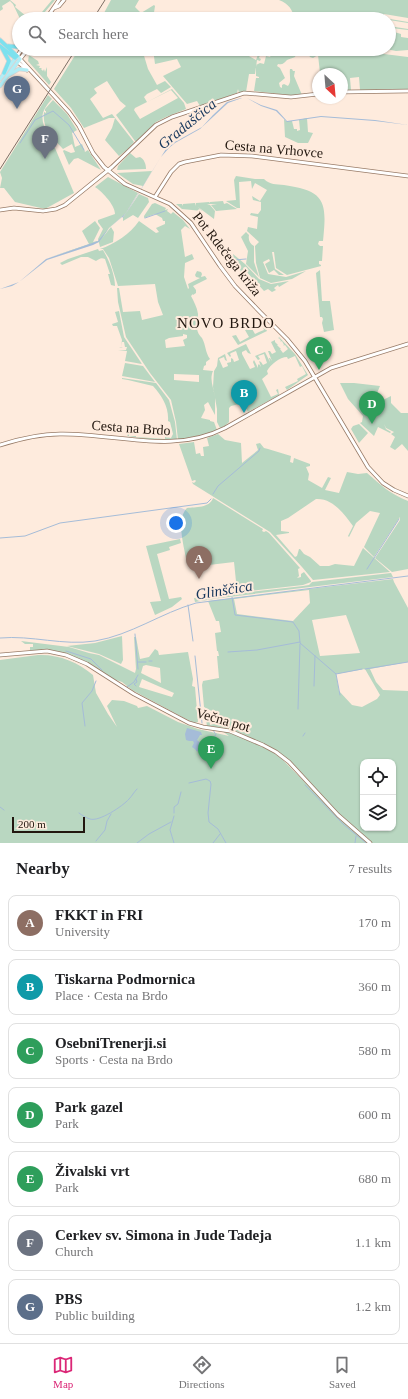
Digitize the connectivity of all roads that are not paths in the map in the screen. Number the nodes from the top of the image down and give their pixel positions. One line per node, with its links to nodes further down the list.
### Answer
1 (59, 0): 3 (street)
2 (64, 0): 3 (street)
3 (54, 8): 4 (street)
4 (51, 12)
5 (0, 40): 6 (highway)
6 (6, 46): 8 (highway); 9 (highway)
7 (1, 47): 10 (highway); 18 (highway)
8 (12, 47)
9 (12, 52)
10 (12, 55)
11 (14, 56): 15 (highway)
12 (15, 56): 15 (highway)
13 (19, 56): 15 (street)
14 (21, 56): 15 (street)
15 (18, 59): 16 (street, Pot Rdečega križa); 17 (street, Pot Rdečega križa); 18 (main road); 19 (main road)
16 (27, 70): 17 (street, Pot Rdečega križa); 19 (main road)
17 (31, 72): 25 (street, Pot Rdečega križa)
18 (4, 73): 20 (main road)
19 (6, 77): 21 (main road)
20 (0, 79)
21 (0, 86)
22 (408, 91): 23 (street)
23 (348, 92)
24 (312, 95): 25 (street)
25 (108, 171): 27 (street, Pot Rdečega križa); 28 (street)
26 (408, 176): 27 (street, Cesta na Vrhovce)
27 (155, 197): 30 (street, Pot Rdečega križa)
28 (0, 210)
29 (408, 344): 30 (street, Cesta na Brdo)
30 (315, 377): 31 (street, Cesta na Brdo); 32 (street, Pot Rdečega križa)
31 (0, 445)
32 (408, 496)
33 (0, 656): 34 (street, Večna pot)
34 (370, 843)

